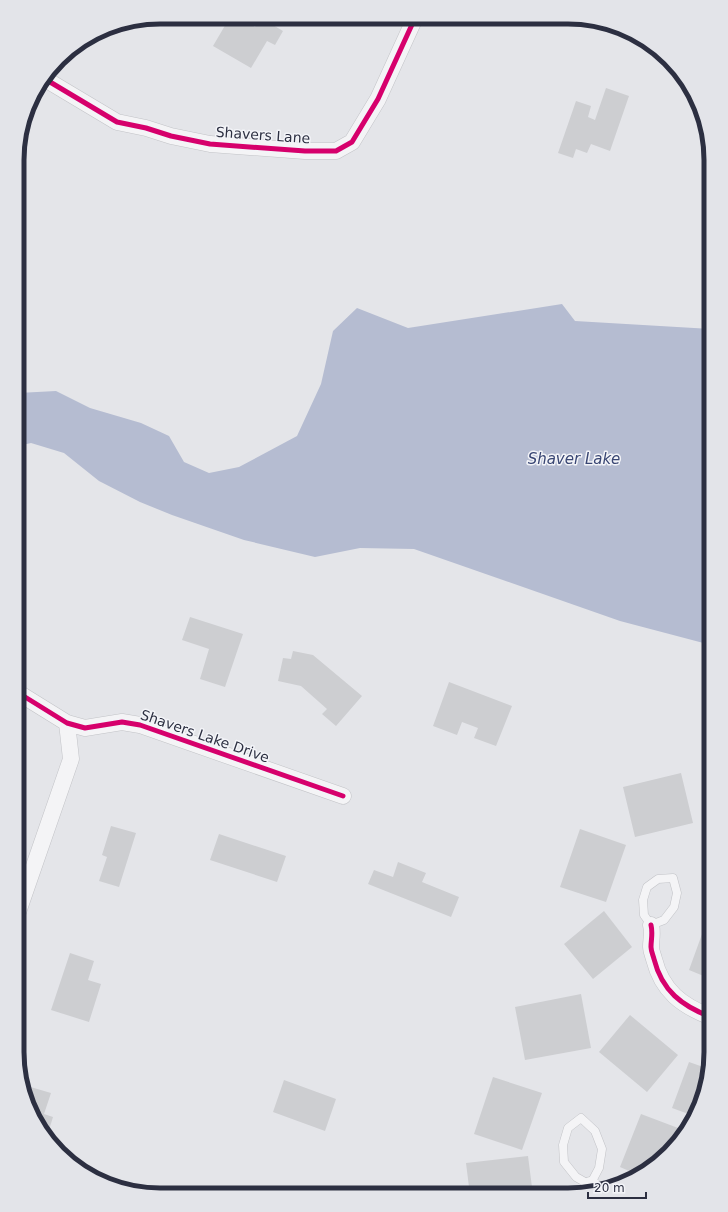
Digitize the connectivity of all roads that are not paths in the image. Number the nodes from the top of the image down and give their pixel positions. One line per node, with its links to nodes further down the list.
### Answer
1 (413, 24): 2 (street, Shavers Lane)
2 (49, 81)
3 (24, 696): 4 (street, Shavers Lake Drive)
4 (67, 723): 5 (street, Shavers Lake Drive); 6 (street)
5 (343, 796)
6 (24, 894)
7 (651, 925): 7 (lane); 8 (street)
8 (704, 1014)
9 (595, 1185): 10 (lane)
10 (591, 1186)

